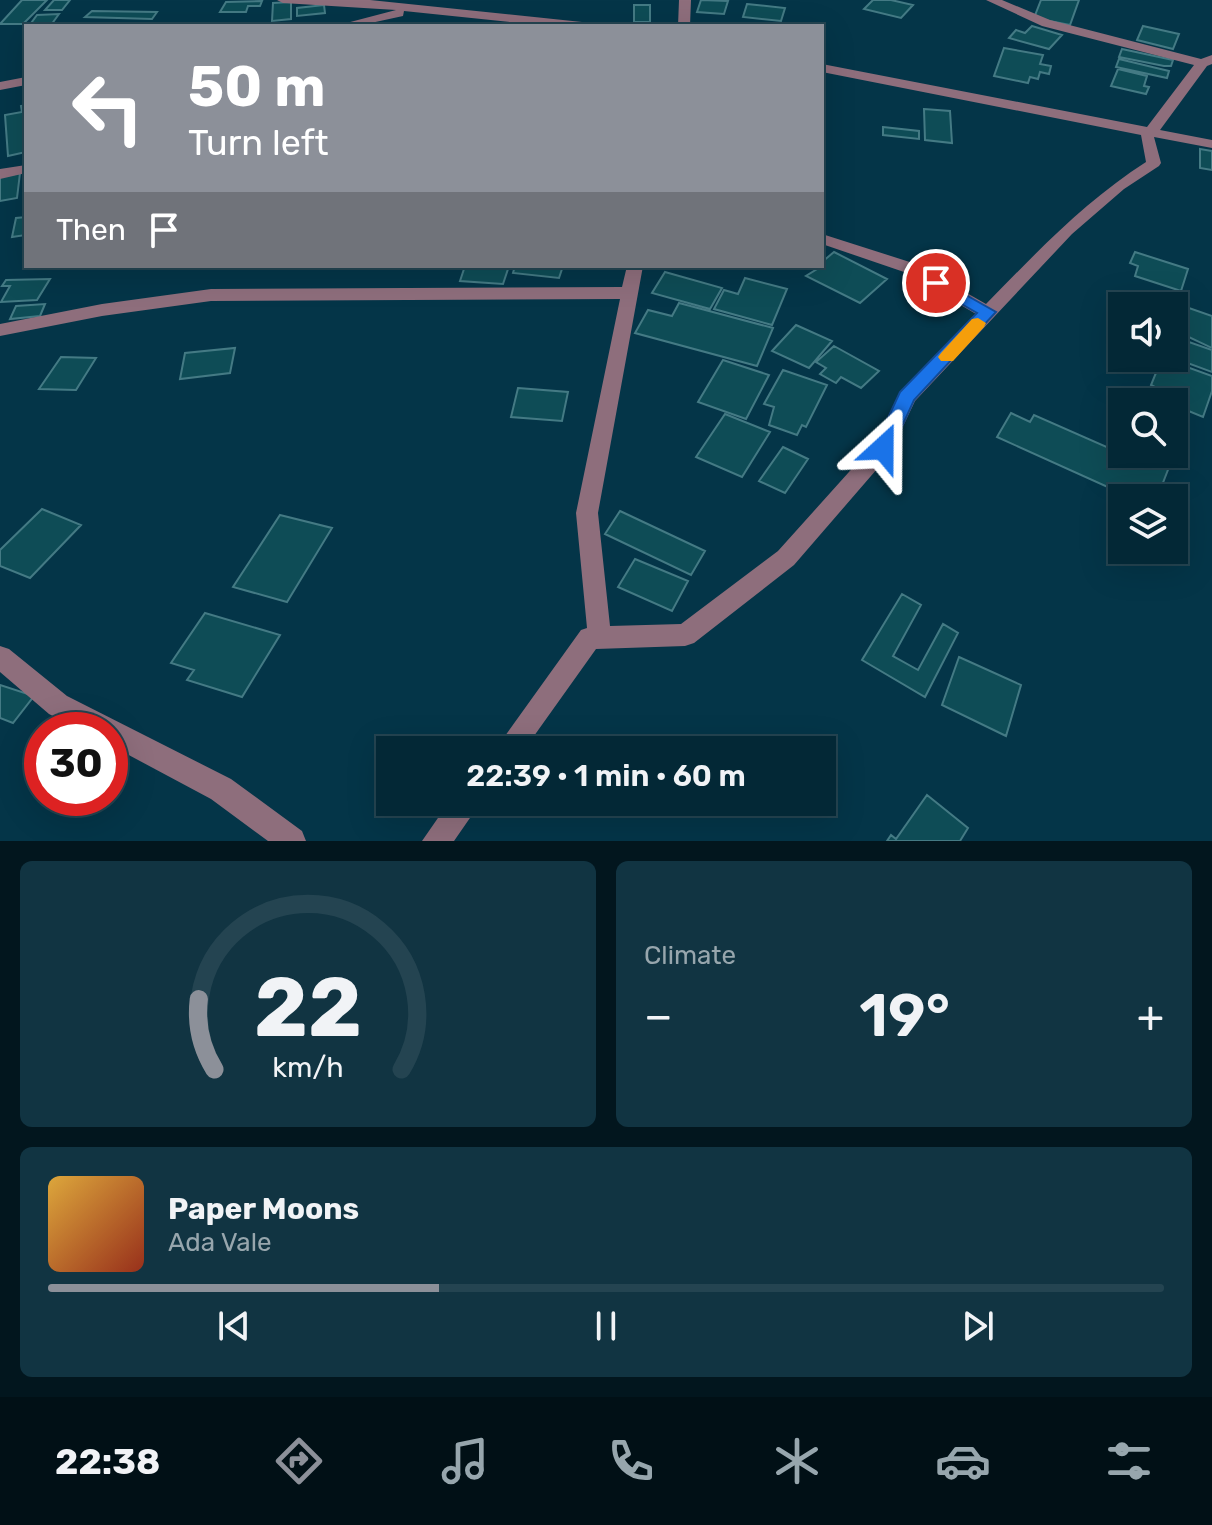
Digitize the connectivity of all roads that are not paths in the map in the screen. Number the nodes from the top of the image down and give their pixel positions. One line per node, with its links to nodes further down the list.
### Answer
1 (283, 0): 5 (street)
2 (452, 0): 5 (street)
3 (685, 0): 8 (street)
4 (992, 0): 9 (street)
5 (418, 8): 6 (street); 7 (street)
6 (350, 24)
7 (564, 24)
8 (684, 24)
9 (1207, 61): 19 (street)
10 (824, 68): 13 (street)
11 (24, 81): 12 (street)
12 (0, 86)
13 (1212, 144)
14 (24, 169): 15 (street)
15 (0, 174)
16 (824, 240): 19 (street)
17 (635, 268): 18 (street)
18 (630, 293): 20 (street); 21 (street)
19 (987, 312): 24 (street)
20 (0, 330)
21 (598, 626)
22 (0, 657): 23 (street)
23 (72, 712)
24 (518, 736)
25 (128, 741): 27 (street)
26 (456, 816): 28 (street)
27 (292, 841)
28 (436, 841)

